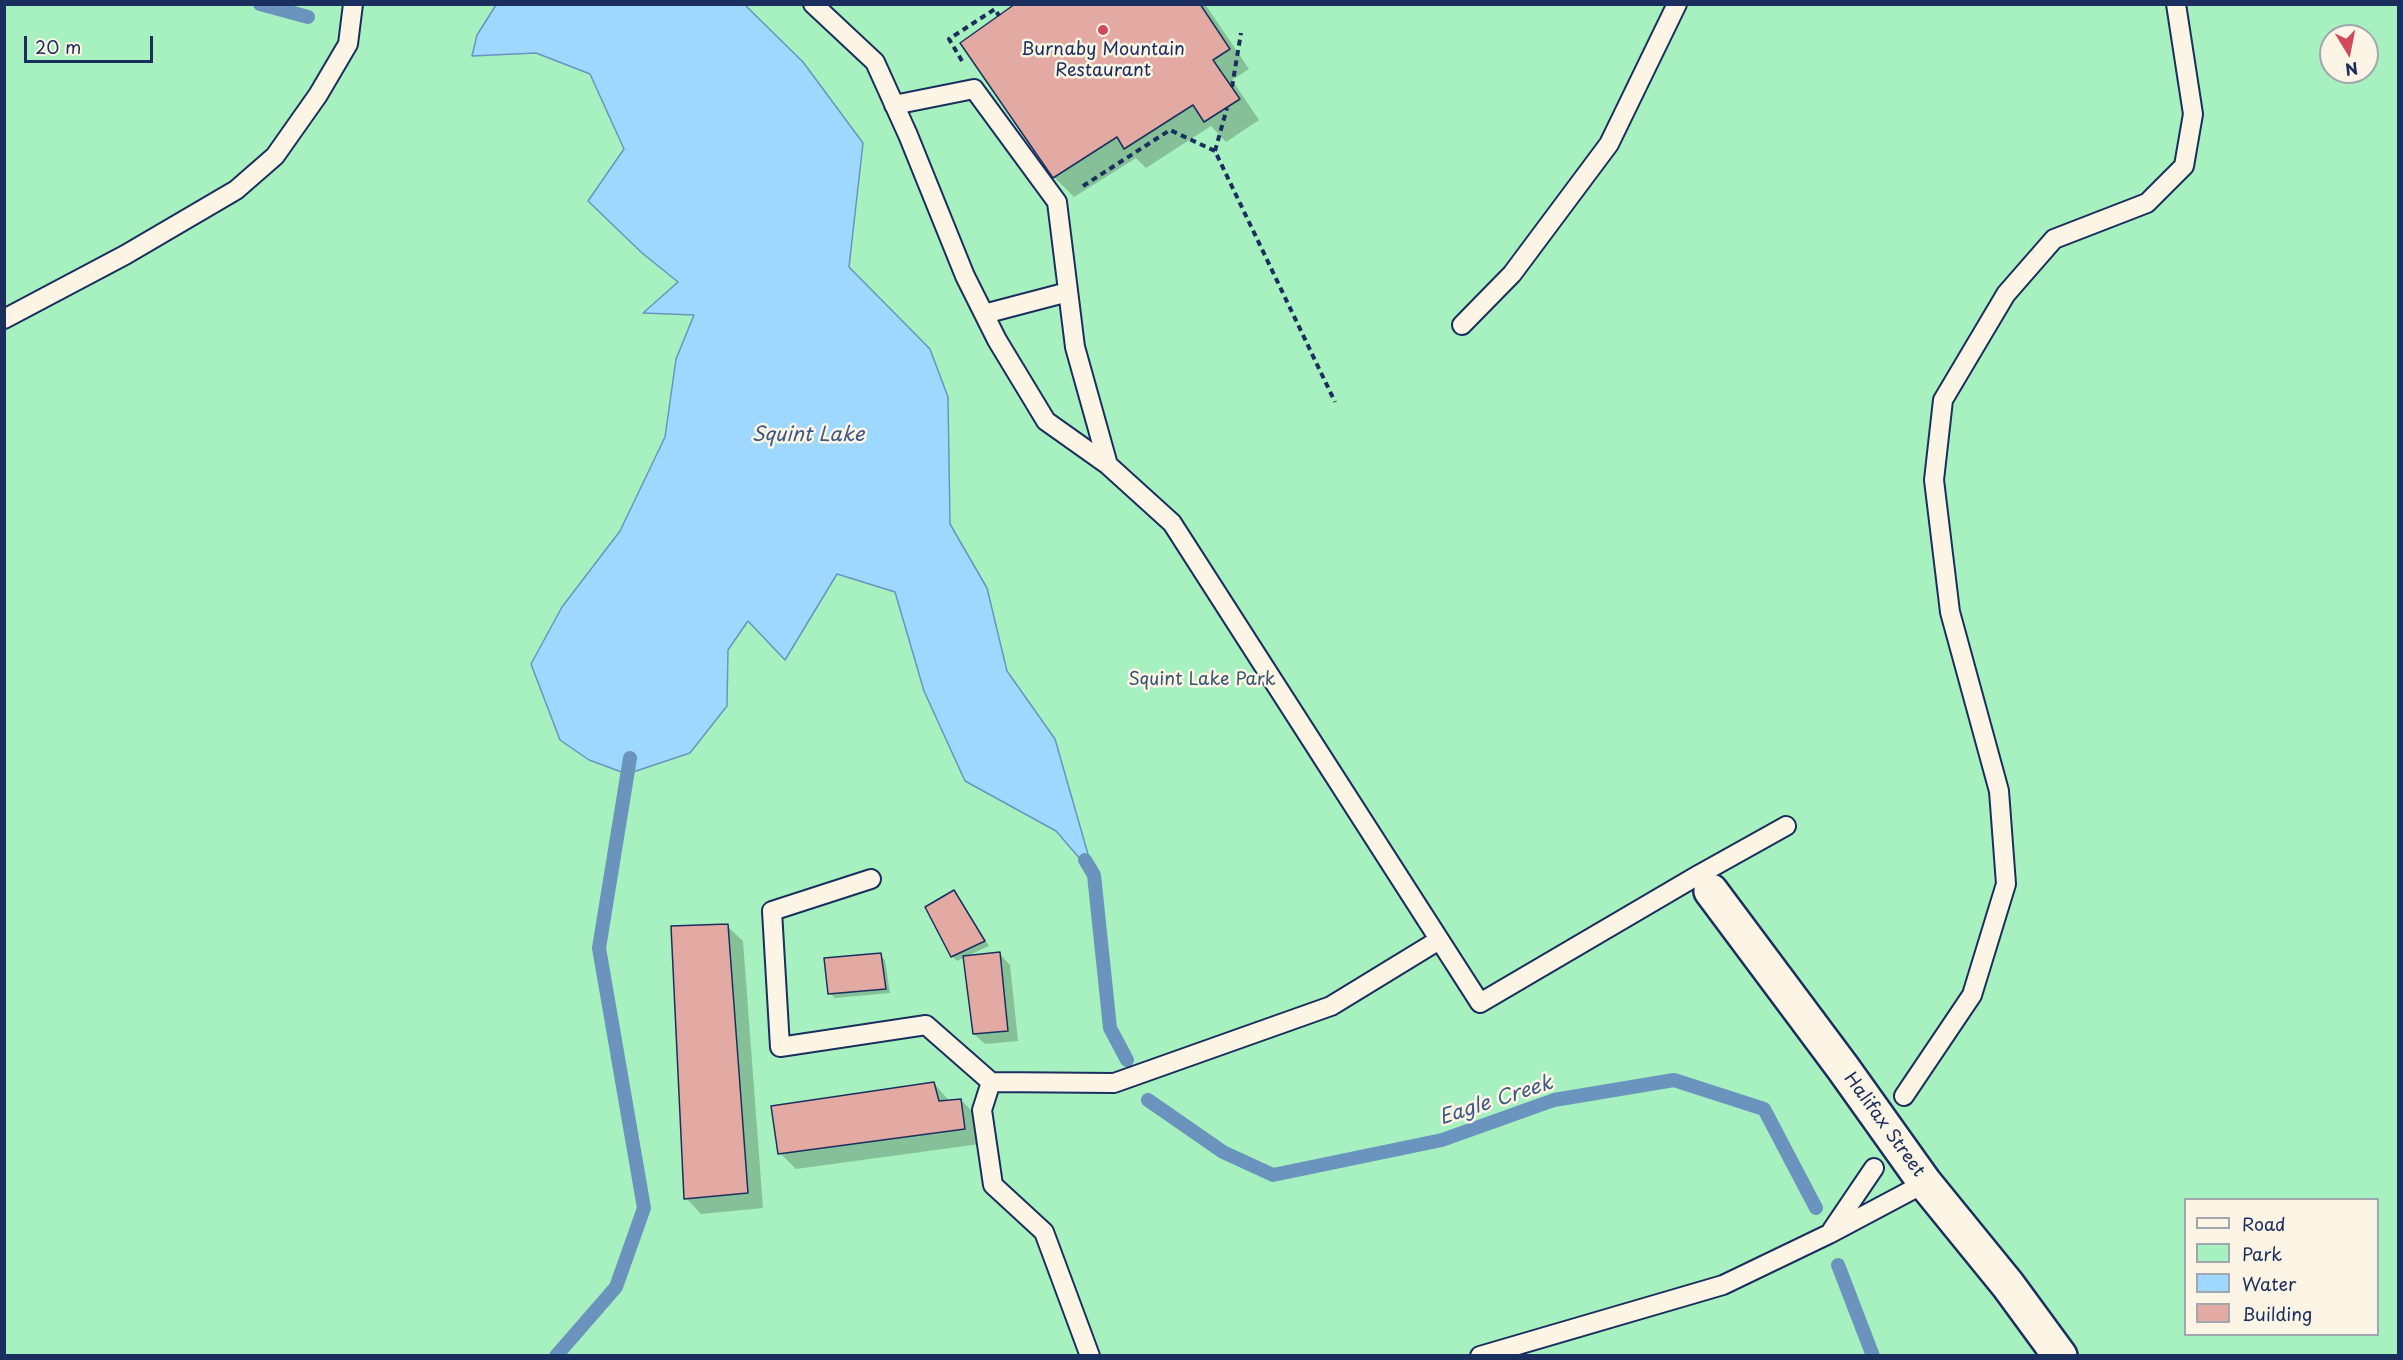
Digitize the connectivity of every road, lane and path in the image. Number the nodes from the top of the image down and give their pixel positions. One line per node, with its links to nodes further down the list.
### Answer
1 (353, 4): 15 (lane)
2 (813, 4): 9 (lane)
3 (1677, 4): 16 (lane)
4 (2176, 4): 24 (lane)
5 (999, 16): 8 (path)
6 (1241, 33): 7 (path)
7 (1232, 87)
8 (974, 89): 9 (lane); 12 (lane)
9 (894, 105): 14 (lane)
10 (1227, 108): 11 (path)
11 (1215, 151): 12 (path); 17 (path)
12 (1057, 202): 13 (lane)
13 (1068, 292): 14 (lane); 18 (lane)
14 (984, 314): 18 (lane)
15 (4, 319)
16 (1462, 324)
17 (1335, 402)
18 (1108, 465): 22 (lane)
19 (1786, 826): 21 (lane)
20 (871, 879): 23 (lane)
21 (1705, 883): 22 (lane); 26 (street, Halifax Street)
22 (1439, 940): 23 (lane)
23 (991, 1082): 28 (lane)
24 (1904, 1096)
25 (1874, 1168): 27 (lane)
26 (1925, 1183): 27 (lane); 30 (street, Halifax Street)
27 (1829, 1234): 29 (lane)
28 (1090, 1356)
29 (1480, 1356)
30 (2060, 1356)

